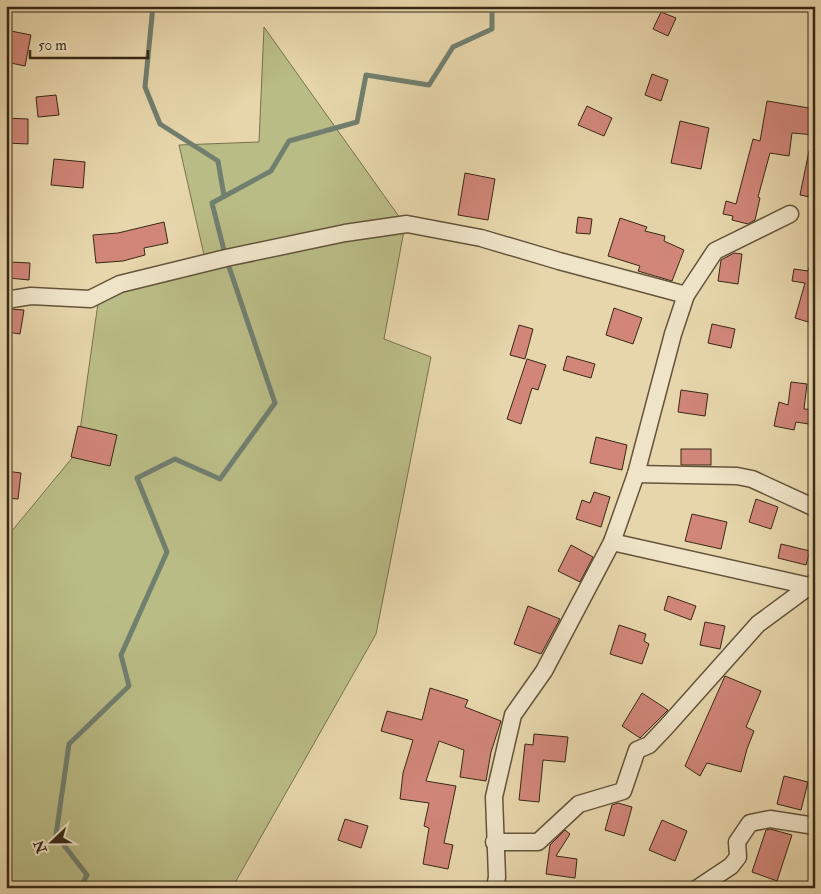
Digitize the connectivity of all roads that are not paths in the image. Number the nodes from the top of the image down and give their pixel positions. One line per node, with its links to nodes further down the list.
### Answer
1 (790, 214): 2 (street)
2 (686, 295): 3 (street); 4 (street)
3 (6, 300)
4 (636, 474): 5 (street); 6 (street)
5 (815, 508)
6 (612, 542): 7 (street); 9 (street)
7 (812, 584): 9 (street)
8 (815, 826): 11 (street)
9 (494, 842): 10 (street)
10 (495, 888)
11 (698, 888)

